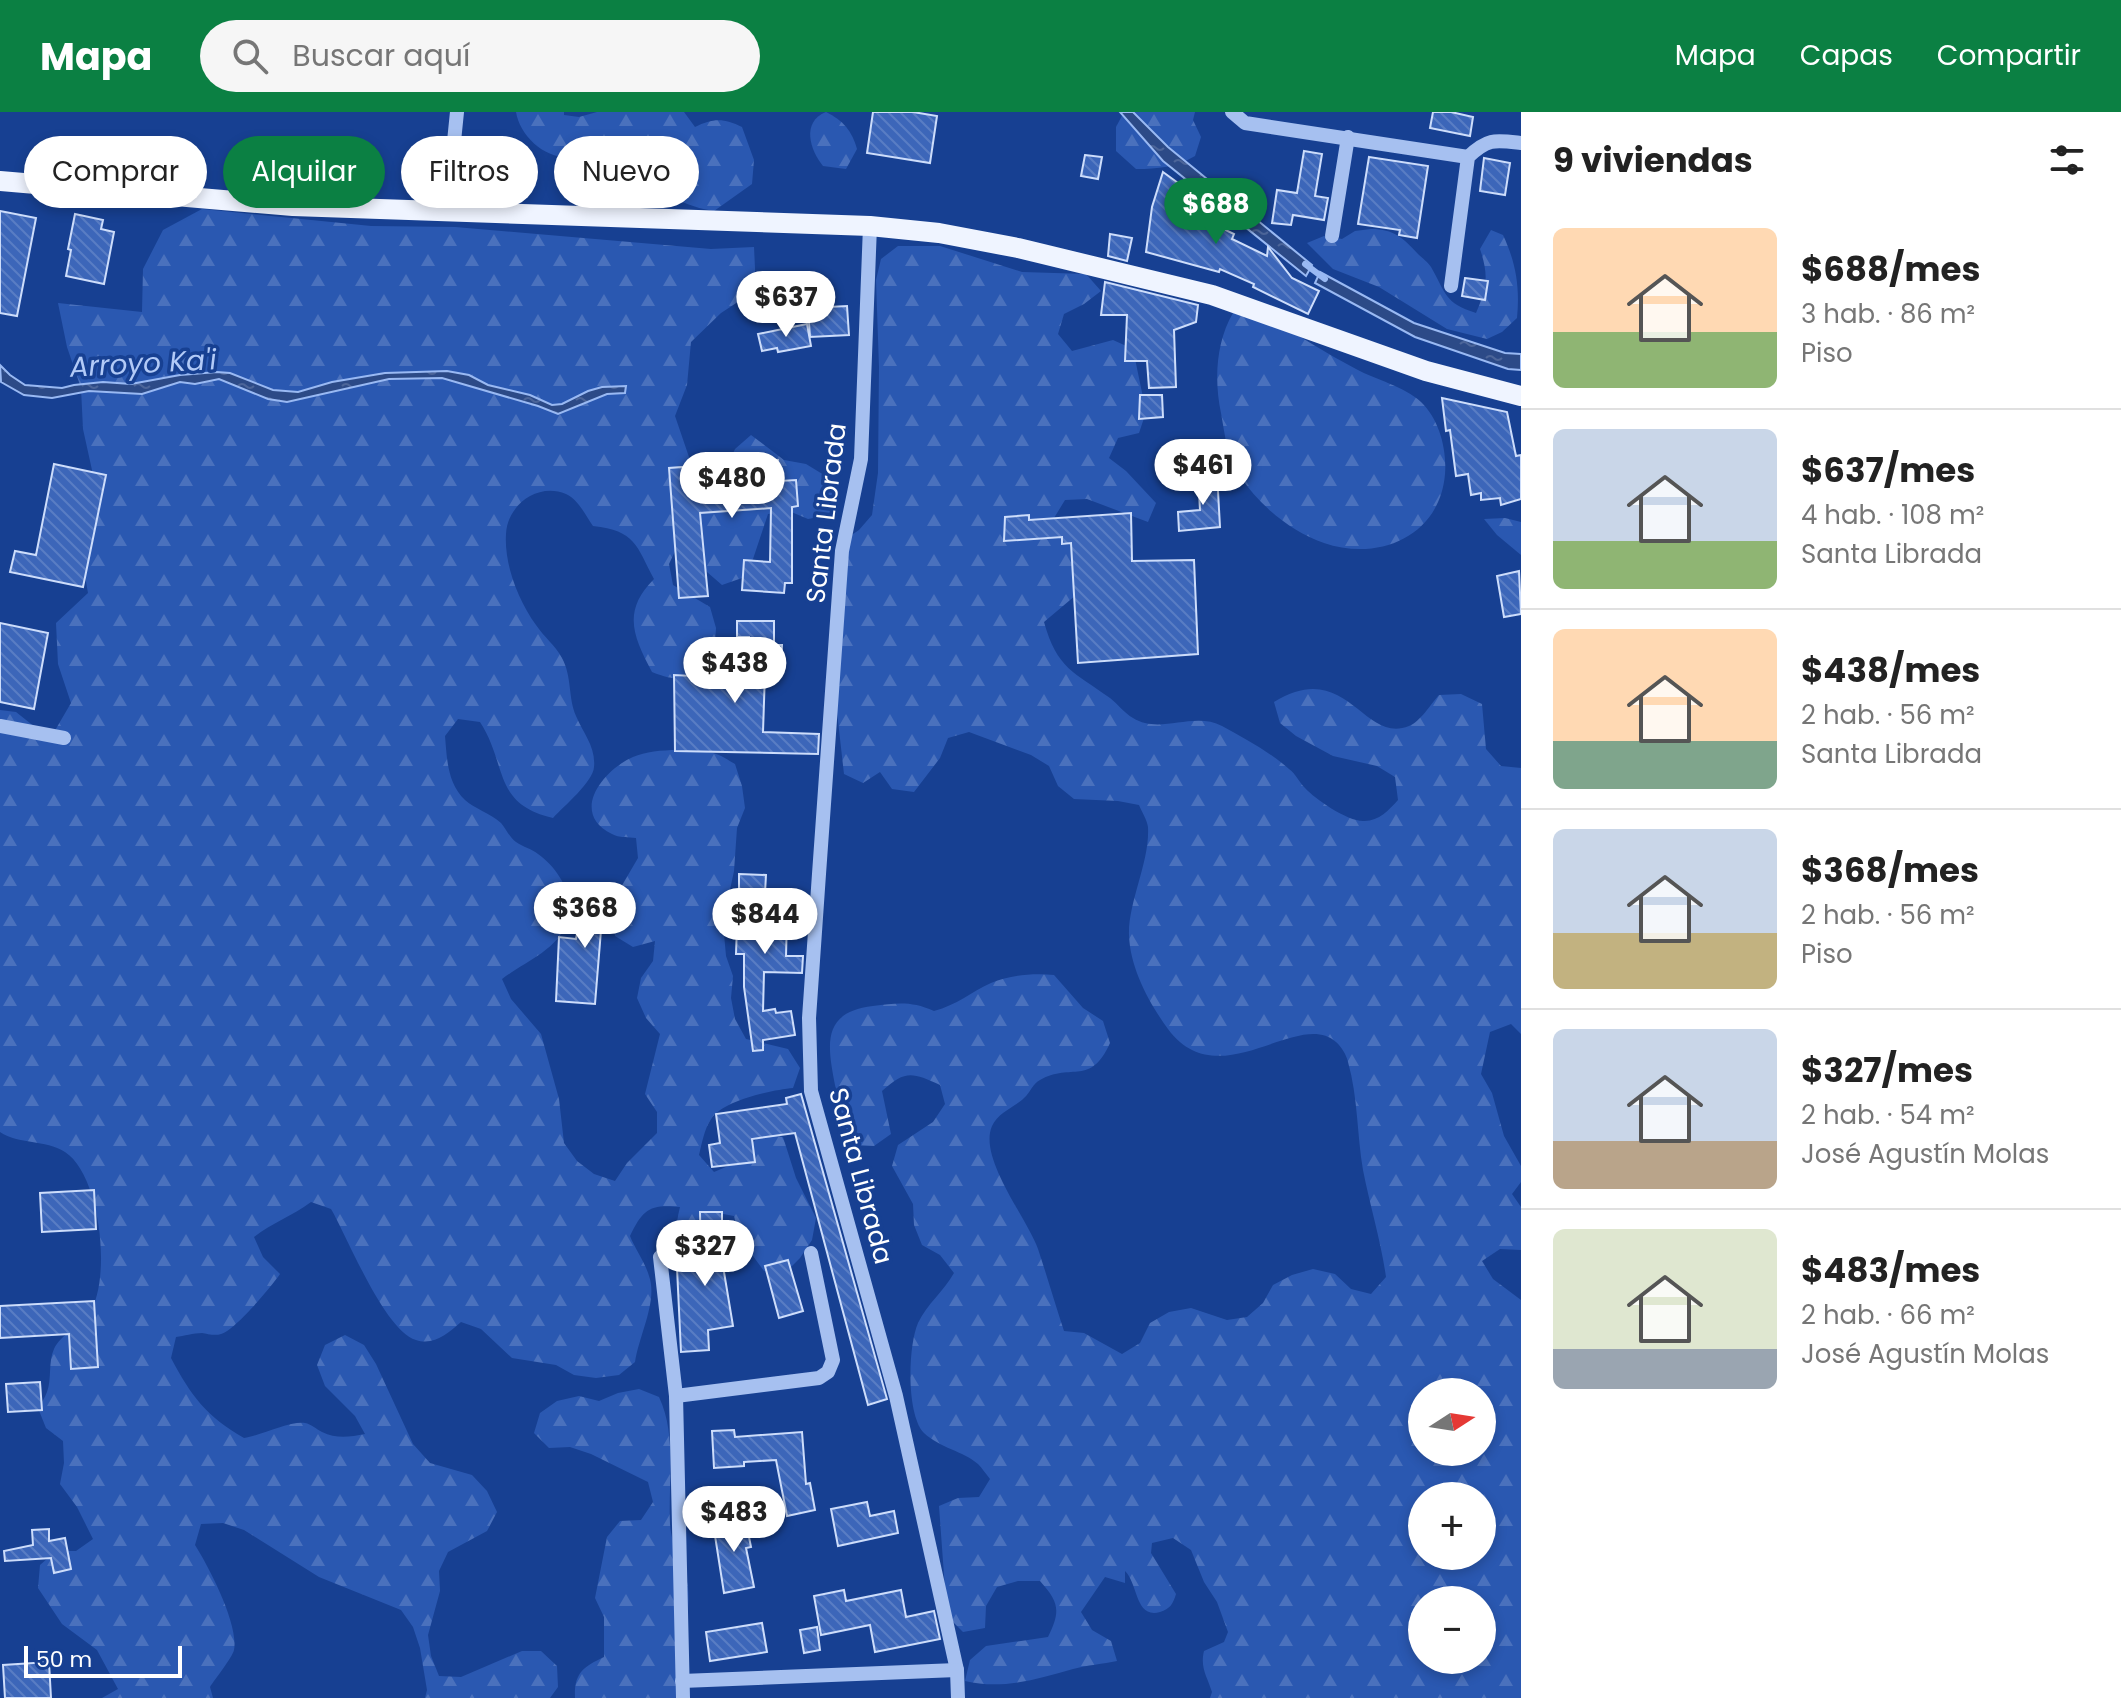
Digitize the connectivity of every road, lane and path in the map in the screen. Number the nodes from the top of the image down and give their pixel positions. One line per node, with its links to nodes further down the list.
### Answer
1 (457, 112): 7 (street)
2 (1232, 112): 3 (street)
3 (1348, 137): 5 (street); 9 (street)
4 (1521, 143): 5 (street)
5 (1468, 157): 10 (street)
6 (0, 181): 7 (main road)
7 (447, 210): 8 (main road)
8 (870, 226): 11 (main road); 17 (street, Santa Librada)
9 (1332, 236)
10 (1451, 286)
11 (1521, 396)
12 (0, 726): 13 (street)
13 (64, 738)
14 (811, 1253): 16 (street)
15 (660, 1257): 16 (street)
16 (676, 1396): 18 (street)
17 (957, 1670): 18 (street); 20 (street, Santa Librada)
18 (682, 1681): 19 (street)
19 (683, 1698)
20 (958, 1698)

